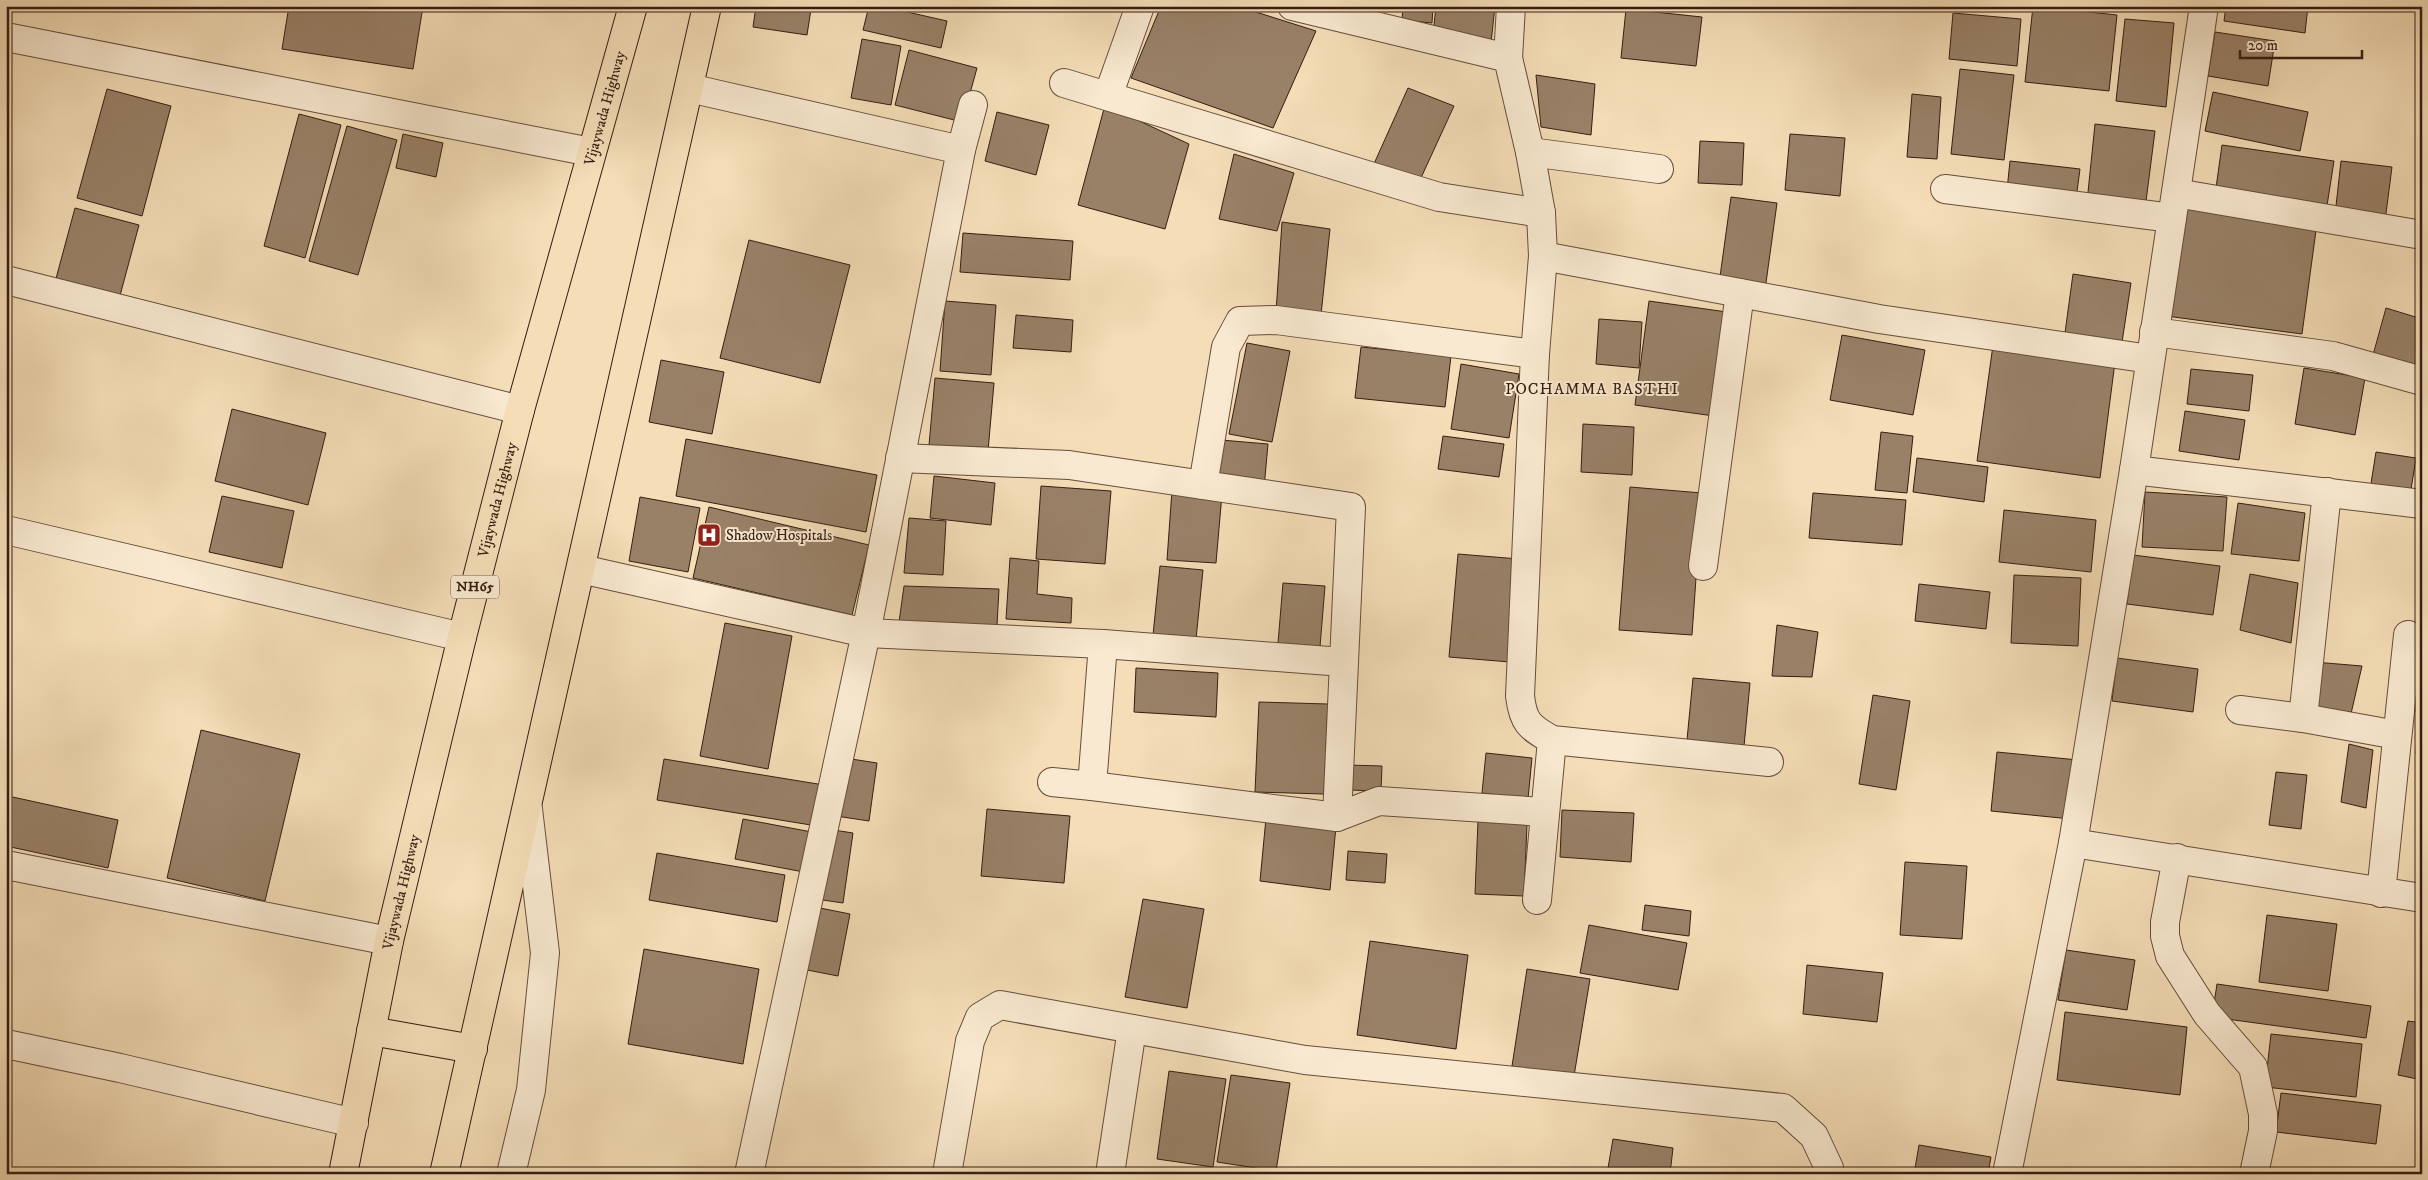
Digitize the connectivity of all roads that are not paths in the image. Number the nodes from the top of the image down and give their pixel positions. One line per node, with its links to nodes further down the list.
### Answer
1 (633, 6): 14 (highway, Vijaywada Highway / NH65)
2 (707, 6): 10 (highway)
3 (1140, 6): 11 (street)
4 (1292, 6): 8 (street)
5 (1511, 6): 8 (street)
6 (2204, 6): 18 (street)
7 (6, 37): 14 (street)
8 (1508, 58): 15 (street)
9 (1064, 83): 11 (street)
10 (688, 88): 13 (street); 36 (highway)
11 (1108, 96): 19 (street)
12 (973, 105): 13 (street)
13 (961, 150): 29 (street)
14 (590, 152): 28 (highway, Vijaywada Highway / NH65)
15 (1530, 152): 16 (street); 19 (street)
16 (1659, 169)
17 (1945, 189): 18 (street)
18 (2174, 206): 20 (street); 24 (street)
19 (1541, 213): 21 (street)
20 (2422, 235)
21 (1543, 256): 23 (street); 25 (street)
22 (6, 280): 28 (street)
23 (1740, 292): 26 (street); 35 (street)
24 (2154, 332): 26 (street); 27 (street)
25 (1535, 354): 31 (street); 45 (street)
26 (2150, 360): 30 (street)
27 (2422, 381)
28 (520, 410): 39 (highway, Vijaywada Highway / NH65)
29 (900, 458): 31 (street); 37 (street)
30 (2134, 470): 32 (street); 52 (street)
31 (1203, 485): 41 (street)
32 (2327, 492): 33 (street); 43 (street)
33 (2422, 504)
34 (6, 530): 39 (street)
35 (1703, 566)
36 (581, 569): 37 (street); 49 (highway)
37 (866, 633): 40 (street); 67 (street)
38 (2408, 634): 44 (street)
39 (462, 637): 58 (highway, Vijaywada Highway / NH65)
40 (1103, 644): 41 (street); 48 (street)
41 (1343, 662): 51 (street)
42 (2240, 710): 43 (street)
43 (2303, 718): 44 (street)
44 (2397, 735): 55 (street)
45 (1552, 740): 46 (street); 50 (street)
46 (1769, 762)
47 (1052, 782): 48 (street)
48 (1092, 786): 51 (street)
49 (527, 805): 62 (highway); 66 (street)
50 (1544, 812): 51 (street); 57 (street)
51 (1337, 816)
52 (2073, 843): 53 (street); 71 (street)
53 (2176, 858): 55 (street); 72 (street)
54 (6, 865): 58 (street)
55 (2381, 893): 56 (street)
56 (2422, 898)
57 (1536, 900)
58 (389, 941): 60 (highway, Vijaywada Highway / NH65)
59 (1132, 1029): 68 (street); 69 (street); 70 (street)
60 (372, 1031): 62 (highway); 63 (highway, Vijaywada Highway / NH65)
61 (6, 1044): 63 (street)
62 (473, 1049): 65 (highway)
63 (354, 1123): 64 (highway, Vijaywada Highway / NH65)
64 (343, 1174)
65 (444, 1174)
66 (511, 1174)
67 (750, 1174)
68 (947, 1174)
69 (1110, 1174)
70 (1829, 1174)
71 (2007, 1174)
72 (2254, 1174)

